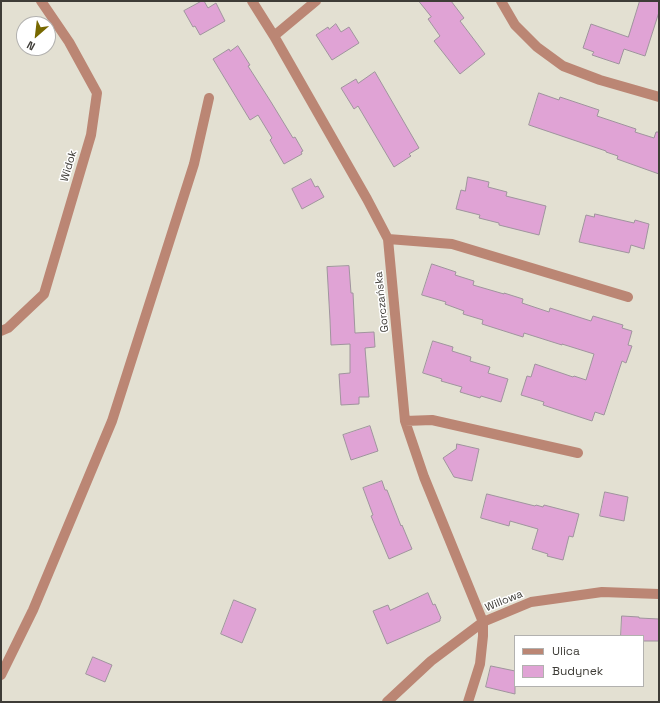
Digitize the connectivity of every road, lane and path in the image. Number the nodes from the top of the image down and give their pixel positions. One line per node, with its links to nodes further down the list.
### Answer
1 (41, 1): 10 (street, Widok)
2 (252, 1): 5 (street, Gorczańska)
3 (316, 1): 5 (street)
4 (501, 1): 6 (street)
5 (274, 36): 8 (street, Gorczańska)
6 (659, 97)
7 (208, 98): 15 (street)
8 (388, 239): 9 (street); 11 (street, Gorczańska)
9 (628, 297)
10 (1, 331)
11 (405, 422): 12 (street); 14 (street, Gorczańska)
12 (578, 453)
13 (659, 594): 14 (street, Willowa)
14 (482, 622): 16 (street, Willowa); 17 (street)
15 (1, 675)
16 (387, 702)
17 (468, 702)

